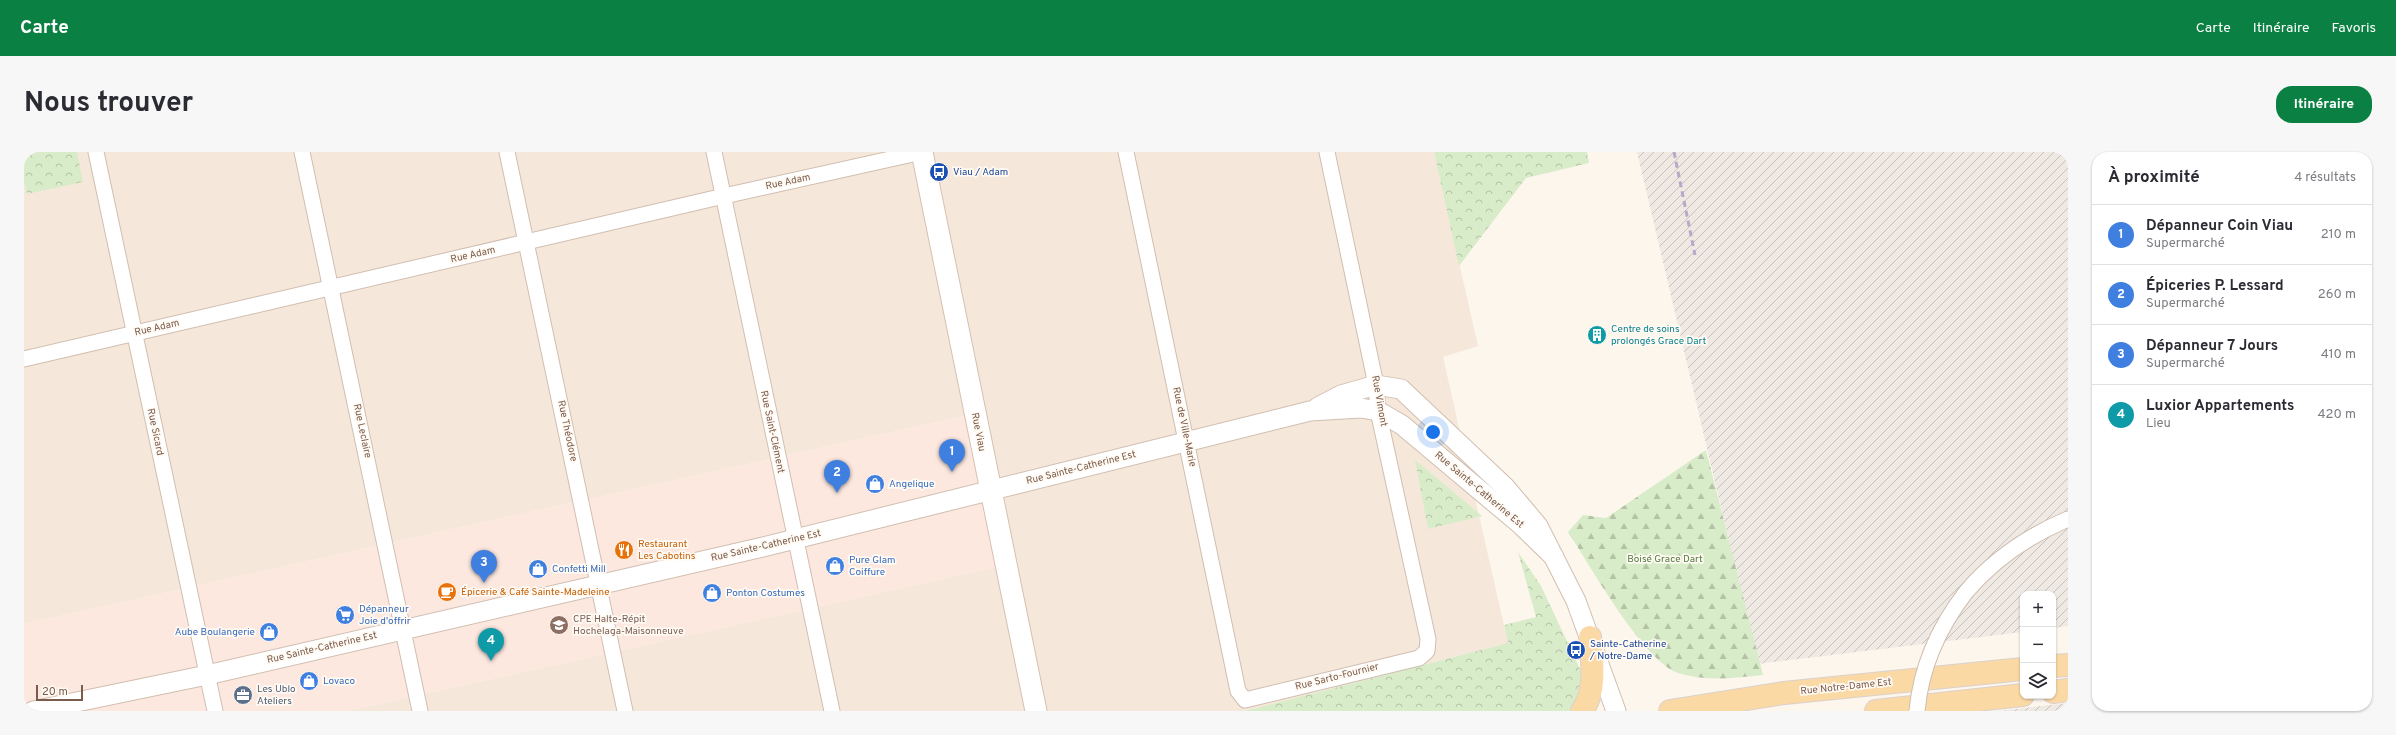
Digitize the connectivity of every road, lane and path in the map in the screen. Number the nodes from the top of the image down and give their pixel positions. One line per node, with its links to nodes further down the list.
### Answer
1 (96, 152): 11 (street, Rue Sicard)
2 (302, 152): 10 (street, Rue Leclaire)
3 (507, 152): 9 (street, Rue Théodore)
4 (714, 152): 8 (street, Rue Saint-Clément)
5 (922, 152): 8 (street, Rue Adam); 17 (main road, Rue Viau)
6 (1126, 152): 16 (street, Rue de Ville-Marie)
7 (1327, 152): 13 (street, Rue Vimont)
8 (724, 196): 9 (street, Rue Adam); 19 (street, Rue Saint-Clément)
9 (528, 242): 10 (street, Rue Adam); 21 (street, Rue Théodore)
10 (331, 288): 11 (street, Rue Adam); 22 (street, Rue Leclaire)
11 (134, 334): 12 (street, Rue Adam); 28 (street, Rue Sicard)
12 (24, 359)
13 (1376, 385): 14 (street, Rue Sainte-Catherine Est); 15 (street, Rue Vimont); 20 (street, Rue Sainte-Catherine Est)
14 (1310, 411): 15 (street, Rue Sainte-Catherine Est); 16 (street, Rue Sainte-Catherine Est)
15 (1378, 411): 20 (street, Rue Sainte-Catherine Est); 24 (street, Rue Vimont)
16 (1187, 442): 17 (street, Rue Sainte-Catherine Est); 32 (street, Rue de Ville-Marie)
17 (990, 491): 19 (street, Rue Sainte-Catherine Est); 38 (main road, Rue Viau)
18 (2068, 519): 43 (street, bridge)
19 (795, 539): 21 (street, Rue Sainte-Catherine Est); 37 (street, Rue Saint-Clément)
20 (1554, 558): 23 (street, Rue Sainte-Catherine Est)
21 (598, 585): 22 (street, Rue Sainte-Catherine Est); 36 (street, Rue Théodore)
22 (402, 629): 28 (street, Rue Sainte-Catherine Est); 35 (street, Rue Leclaire)
23 (1590, 637): 39 (main road); 40 (street, Rue Sainte-Catherine Est)
24 (1427, 651): 32 (street, Rue Sarto-Fournier)
25 (2068, 665): 26 (main road)
26 (2056, 666)
27 (2020, 669): 41 (main road, Rue Notre-Dame Est)
28 (207, 675): 33 (street, Rue Sainte-Catherine Est); 34 (street, Rue Sicard)
29 (2068, 690): 30 (main road)
30 (2056, 692)
31 (2020, 695): 42 (main road)
32 (1245, 700)
33 (33, 711)
34 (215, 711)
35 (420, 711)
36 (625, 711)
37 (832, 711)
38 (1036, 711)
39 (1582, 711)
40 (1616, 711)
41 (1670, 711)
42 (1876, 711)
43 (1917, 711)

